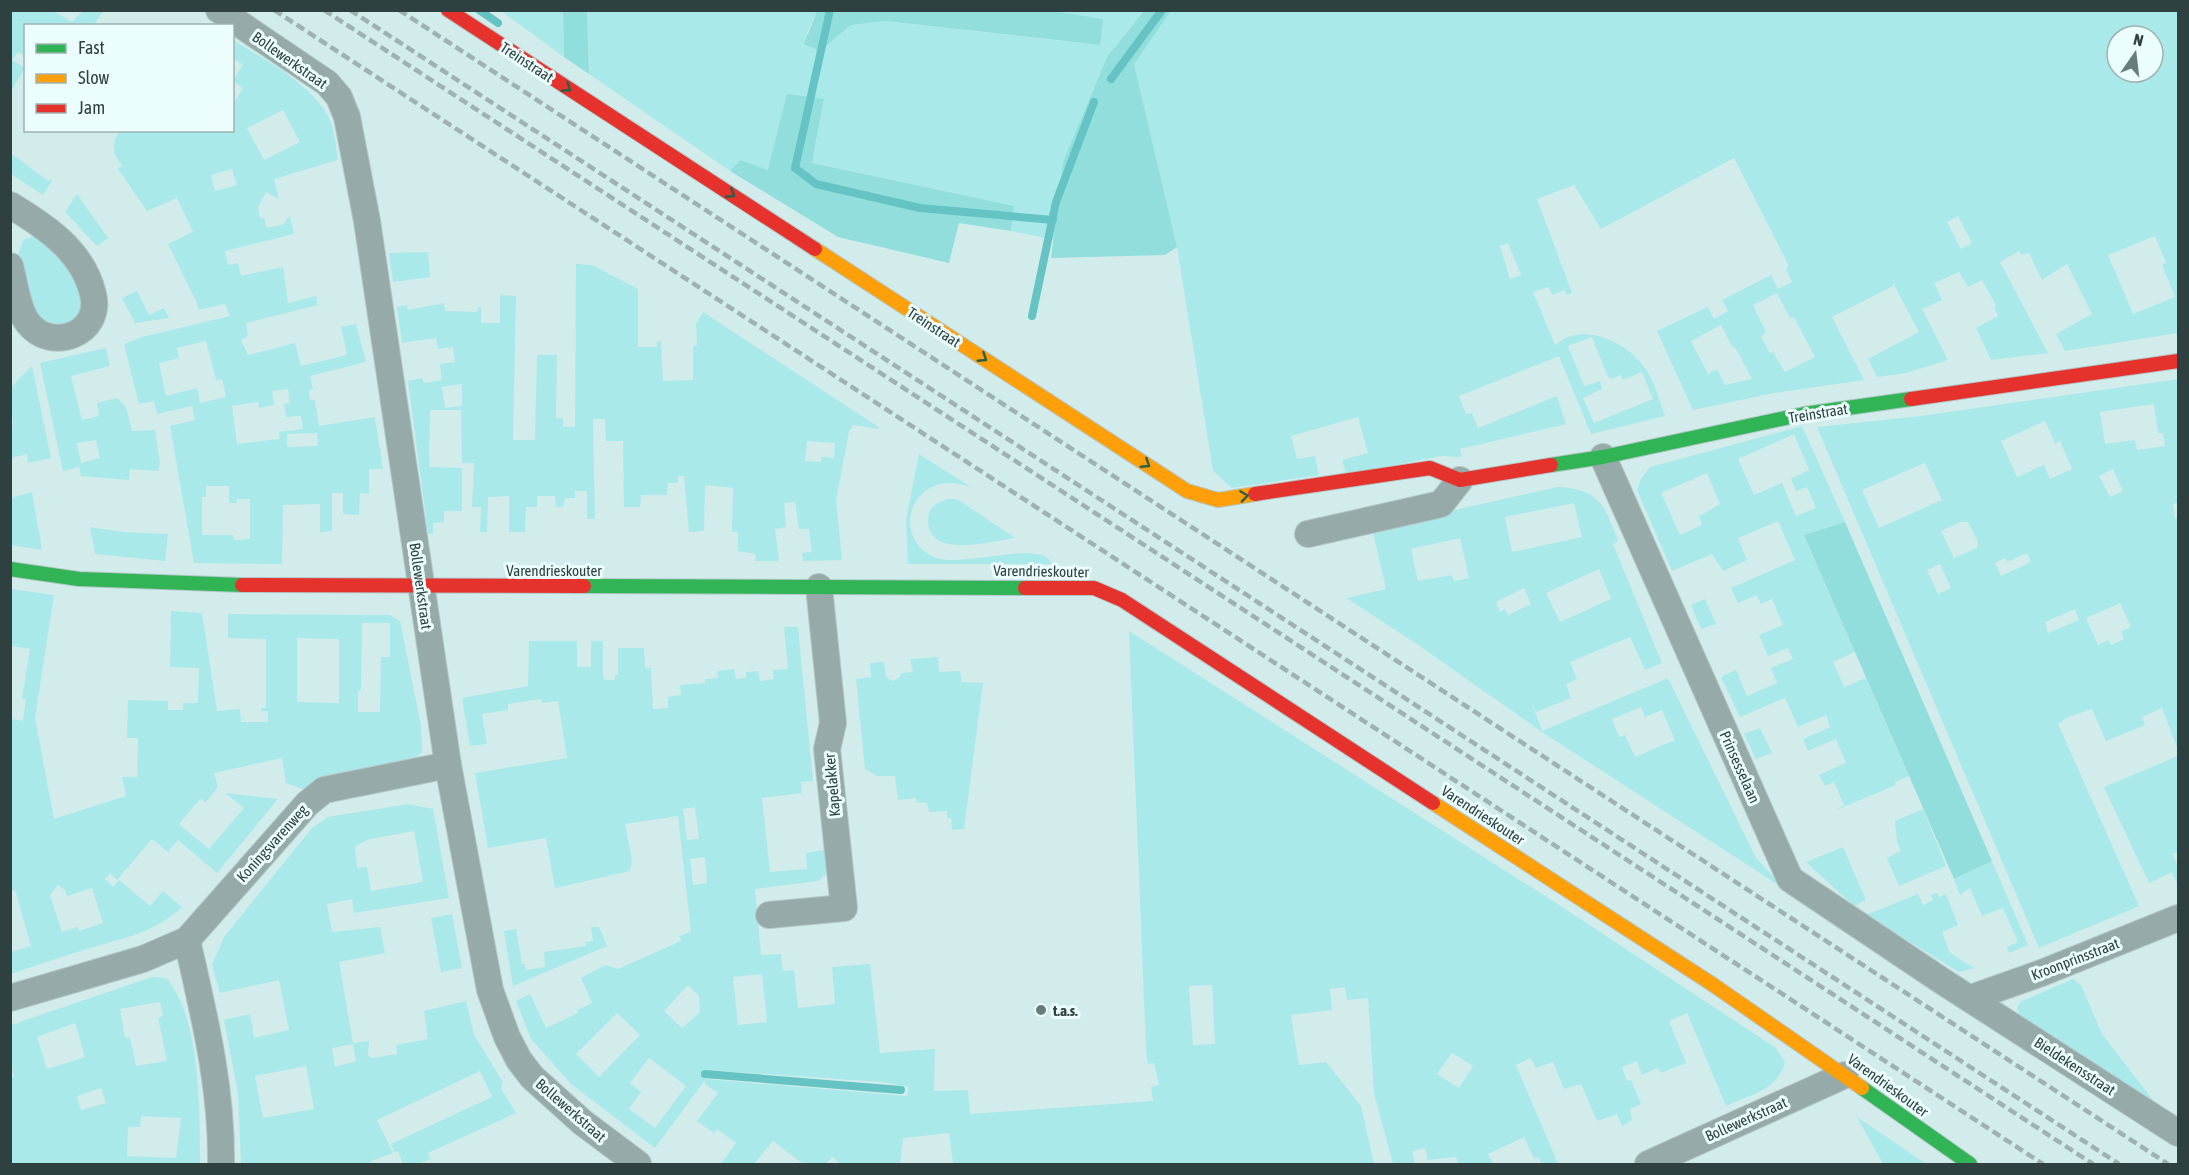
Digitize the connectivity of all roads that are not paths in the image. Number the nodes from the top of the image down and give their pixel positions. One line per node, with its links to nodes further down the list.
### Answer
1 (219, 10): 10 (street, Bollewerkstraat)
2 (448, 10): 7 (street, Treinstraat, one-way to 7)
3 (10, 205): 4 (street)
4 (10, 266)
5 (2178, 361): 6 (street, Treinstraat)
6 (1603, 457): 7 (street, Treinstraat); 17 (street, Prinsesselaan)
7 (1460, 480): 8 (street)
8 (1308, 534)
9 (10, 569): 10 (street, Varendrieskouter)
10 (421, 587): 11 (street, Varendrieskouter); 12 (street, Bollewerkstraat)
11 (819, 587): 13 (street, Kapelakker); 18 (street, Varendrieskouter)
12 (448, 765): 15 (street, Koningsvarenweg); 22 (street, Bollewerkstraat)
13 (769, 915)
14 (2178, 918): 17 (street, Kroonprinsstraat)
15 (187, 940): 16 (street, Koningsvarenweg); 21 (street)
16 (10, 998)
17 (1971, 998): 19 (street, Bieldekensstraat)
18 (1845, 1075): 20 (street, Bollewerkstraat); 24 (street, Varendrieskouter)
19 (2178, 1133)
20 (1680, 1157): 23 (street, Bollewerkstraat)
21 (221, 1164)
22 (638, 1164)
23 (1648, 1164)
24 (1970, 1164)

